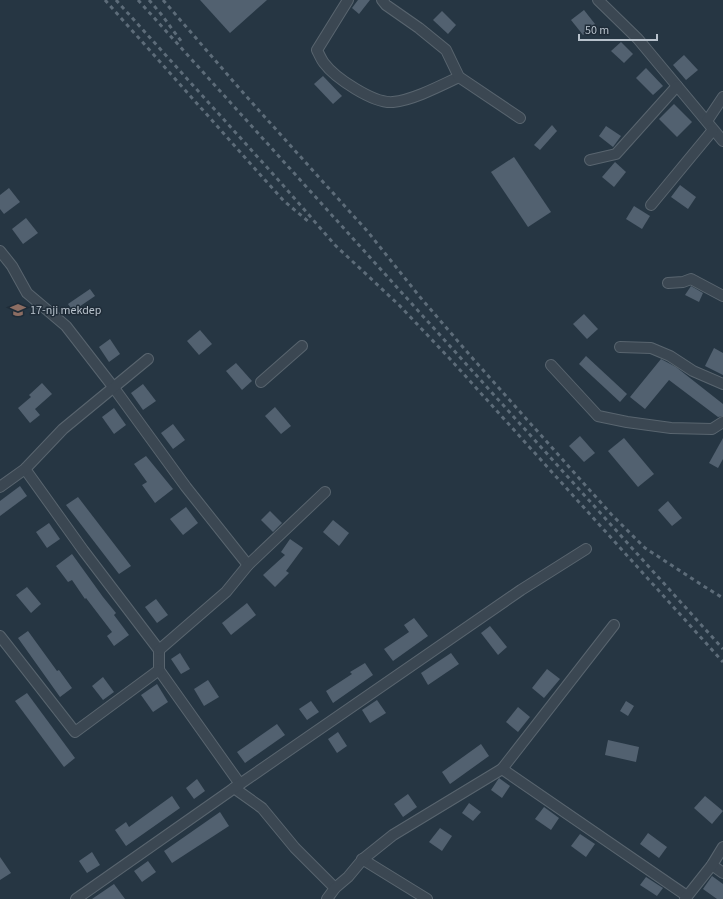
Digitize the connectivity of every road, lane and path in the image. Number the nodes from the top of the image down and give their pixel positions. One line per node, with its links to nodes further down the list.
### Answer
1 (348, 0): 4 (street)
2 (382, 0): 4 (street)
3 (598, 0): 5 (street)
4 (459, 77): 7 (street)
5 (677, 86): 8 (street); 11 (street)
6 (723, 97): 8 (street)
7 (520, 118)
8 (706, 121): 9 (street)
9 (714, 130): 10 (street); 12 (street)
10 (723, 141)
11 (590, 160)
12 (651, 205)
13 (0, 251): 22 (street)
14 (668, 284): 15 (street)
15 (723, 296)
16 (302, 346): 20 (street)
17 (620, 347): 21 (street)
18 (148, 359): 22 (street)
19 (551, 365): 23 (street)
20 (262, 382)
21 (723, 384)
22 (114, 388): 24 (street); 28 (street)
23 (723, 422)
24 (25, 469): 25 (street); 31 (street)
25 (0, 487)
26 (325, 492): 28 (street)
27 (586, 549): 34 (street)
28 (248, 565): 31 (street)
29 (614, 625): 33 (street)
30 (0, 636): 32 (street)
31 (159, 650): 32 (street)
32 (159, 670): 34 (street)
33 (502, 769): 36 (street); 40 (street)
34 (237, 786): 39 (street); 41 (street)
35 (723, 847): 37 (street)
36 (362, 859): 39 (street); 43 (street)
37 (712, 865): 38 (street); 40 (street)
38 (723, 873)
39 (335, 888): 42 (street)
40 (686, 897)
41 (76, 899)
42 (327, 899)
43 (427, 899)

